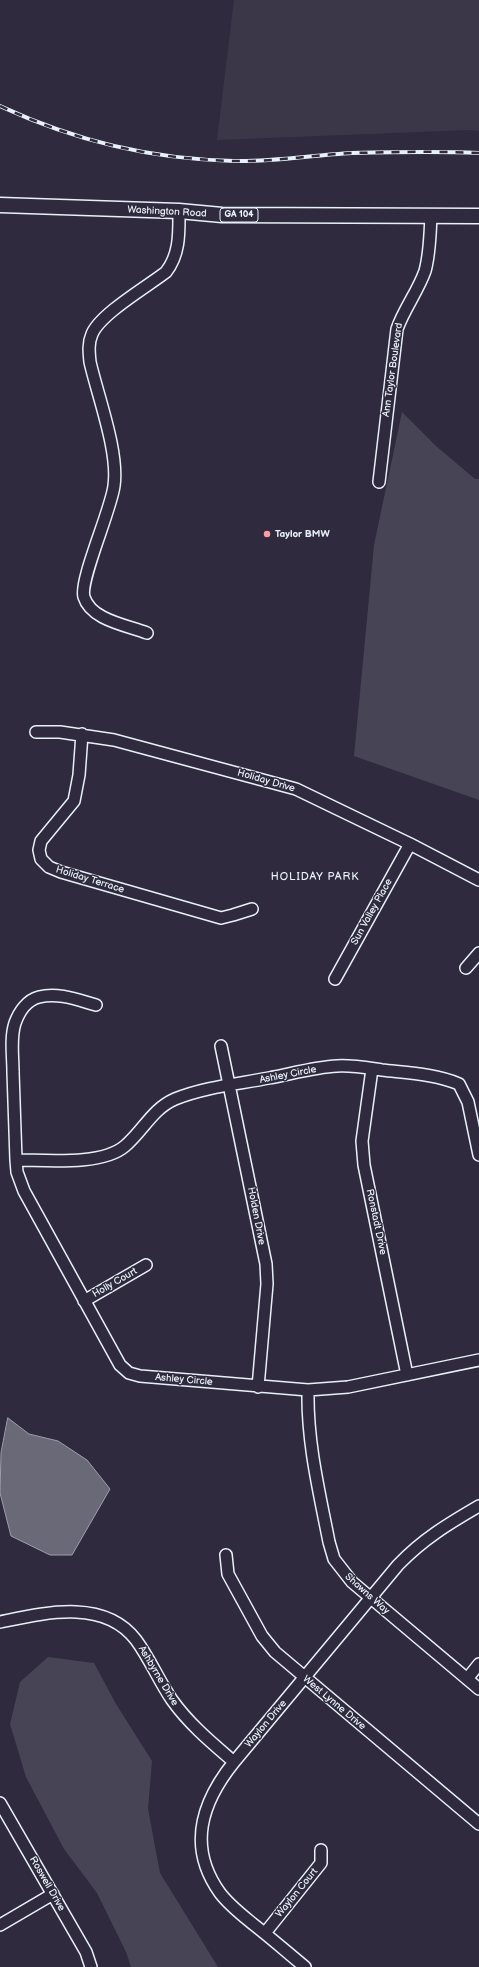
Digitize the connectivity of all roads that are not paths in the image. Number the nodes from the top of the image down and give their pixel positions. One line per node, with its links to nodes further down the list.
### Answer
1 (0, 205): 2 (main road, Washington Road / GA 104)
2 (179, 211): 3 (main road, Washington Road / GA 104); 6 (street)
3 (431, 215): 4 (main road, Washington Road / GA 104); 5 (street, Ann Taylor Boulevard)
4 (479, 216)
5 (379, 482)
6 (147, 633)
7 (36, 732): 8 (street, Holiday Drive)
8 (82, 734): 9 (street, Holiday Drive); 11 (street, Holiday Terrace)
9 (410, 844): 10 (street, Holiday Drive); 14 (street, Sun Valley Place)
10 (479, 880)
11 (252, 909)
12 (479, 953): 13 (street)
13 (466, 968)
14 (335, 979)
15 (96, 1005): 20 (street, Ashley Circle)
16 (221, 1046): 18 (street, Holden Drive)
17 (372, 1069): 18 (street, Ashley Circle); 19 (street, Ashley Circle); 24 (street, Ronstadt Drive)
18 (230, 1086): 20 (street, Ashley Circle); 25 (street, Holden Drive)
19 (479, 1155)
20 (16, 1160): 22 (street, Ashley Circle)
21 (146, 1265): 22 (street, Holly Court)
22 (84, 1301): 25 (street, Ashley Circle)
23 (479, 1360): 24 (street, Ashley Circle)
24 (407, 1375): 26 (street, Ashley Circle)
25 (258, 1387): 26 (street, Ashley Circle)
26 (308, 1390): 29 (street, Shawns Way)
27 (479, 1506): 29 (street, Waylon Drive)
28 (226, 1555): 32 (street, West Lynne Drive)
29 (370, 1598): 32 (street, Waylon Drive); 33 (street, Shawns Way)
30 (0, 1622): 35 (street, Ashbyrne Drive)
31 (479, 1664): 33 (street)
32 (304, 1678): 35 (street, Waylon Drive); 37 (street, West Lynne Drive)
33 (467, 1679): 34 (street, Shawns Way)
34 (479, 1689)
35 (234, 1762): 41 (street, Waylon Drive)
36 (0, 1803): 39 (street, Roswell Drive)
37 (479, 1824)
38 (321, 1850): 41 (street, Waylon Court)
39 (53, 1894): 40 (street); 42 (street, Roswell Drive)
40 (0, 1926)
41 (265, 1933): 43 (street, Waylon Drive)
42 (91, 1967)
43 (305, 1967)

